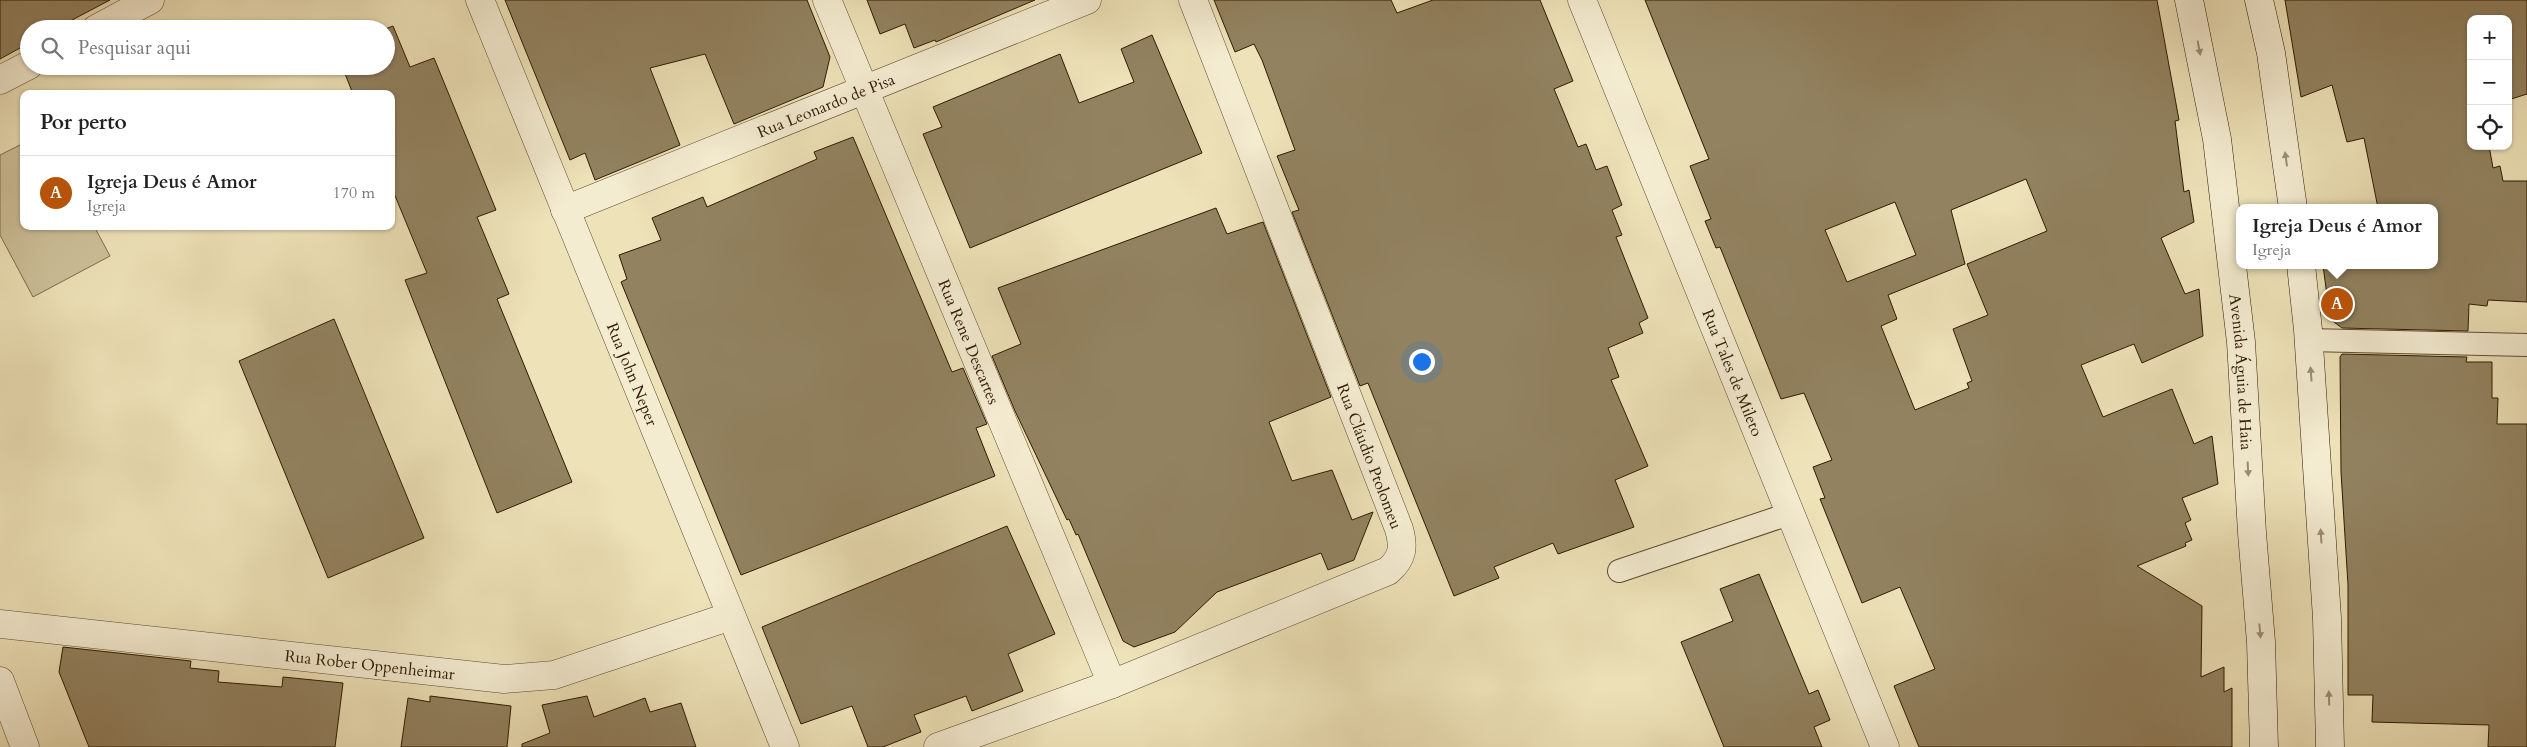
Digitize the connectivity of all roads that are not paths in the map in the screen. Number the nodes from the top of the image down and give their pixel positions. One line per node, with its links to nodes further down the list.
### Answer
1 (150, 0): 9 (street)
2 (480, 0): 14 (street, Rua John Neper)
3 (827, 0): 12 (street, Rua Rene Descartes)
4 (1087, 0): 12 (street, Rua Leonardo de Pisa)
5 (1192, 0): 23 (street, Rua Cláudio Ptolomeu)
6 (1582, 0): 18 (street, Rua Tales de Mileto)
7 (2190, 0): 28 (street, Avenida Águia de Haia, one-way to 28)
8 (2259, 0): 13 (street, one-way to 8)
9 (113, 20)
10 (20, 70): 11 (street)
11 (0, 80)
12 (864, 89): 14 (street, Rua Leonardo de Pisa); 23 (street, Rua Rene Descartes)
13 (2292, 204)
14 (566, 210): 20 (street, Rua John Neper)
15 (2301, 269): 16 (street)
16 (2308, 340): 17 (lane); 29 (street, one-way to 16)
17 (2527, 345)
18 (1789, 514): 19 (lane); 27 (street, Rua Tales de Mileto)
19 (1619, 571)
20 (731, 616): 21 (street, Rua Rober Oppenheimar); 25 (street, Rua John Neper)
21 (0, 624)
22 (0, 682): 24 (street)
23 (1112, 684): 26 (street, Rua Cláudio Ptolomeu)
24 (25, 747)
25 (784, 747)
26 (938, 747)
27 (1885, 747)
28 (2264, 747)
29 (2330, 747)

